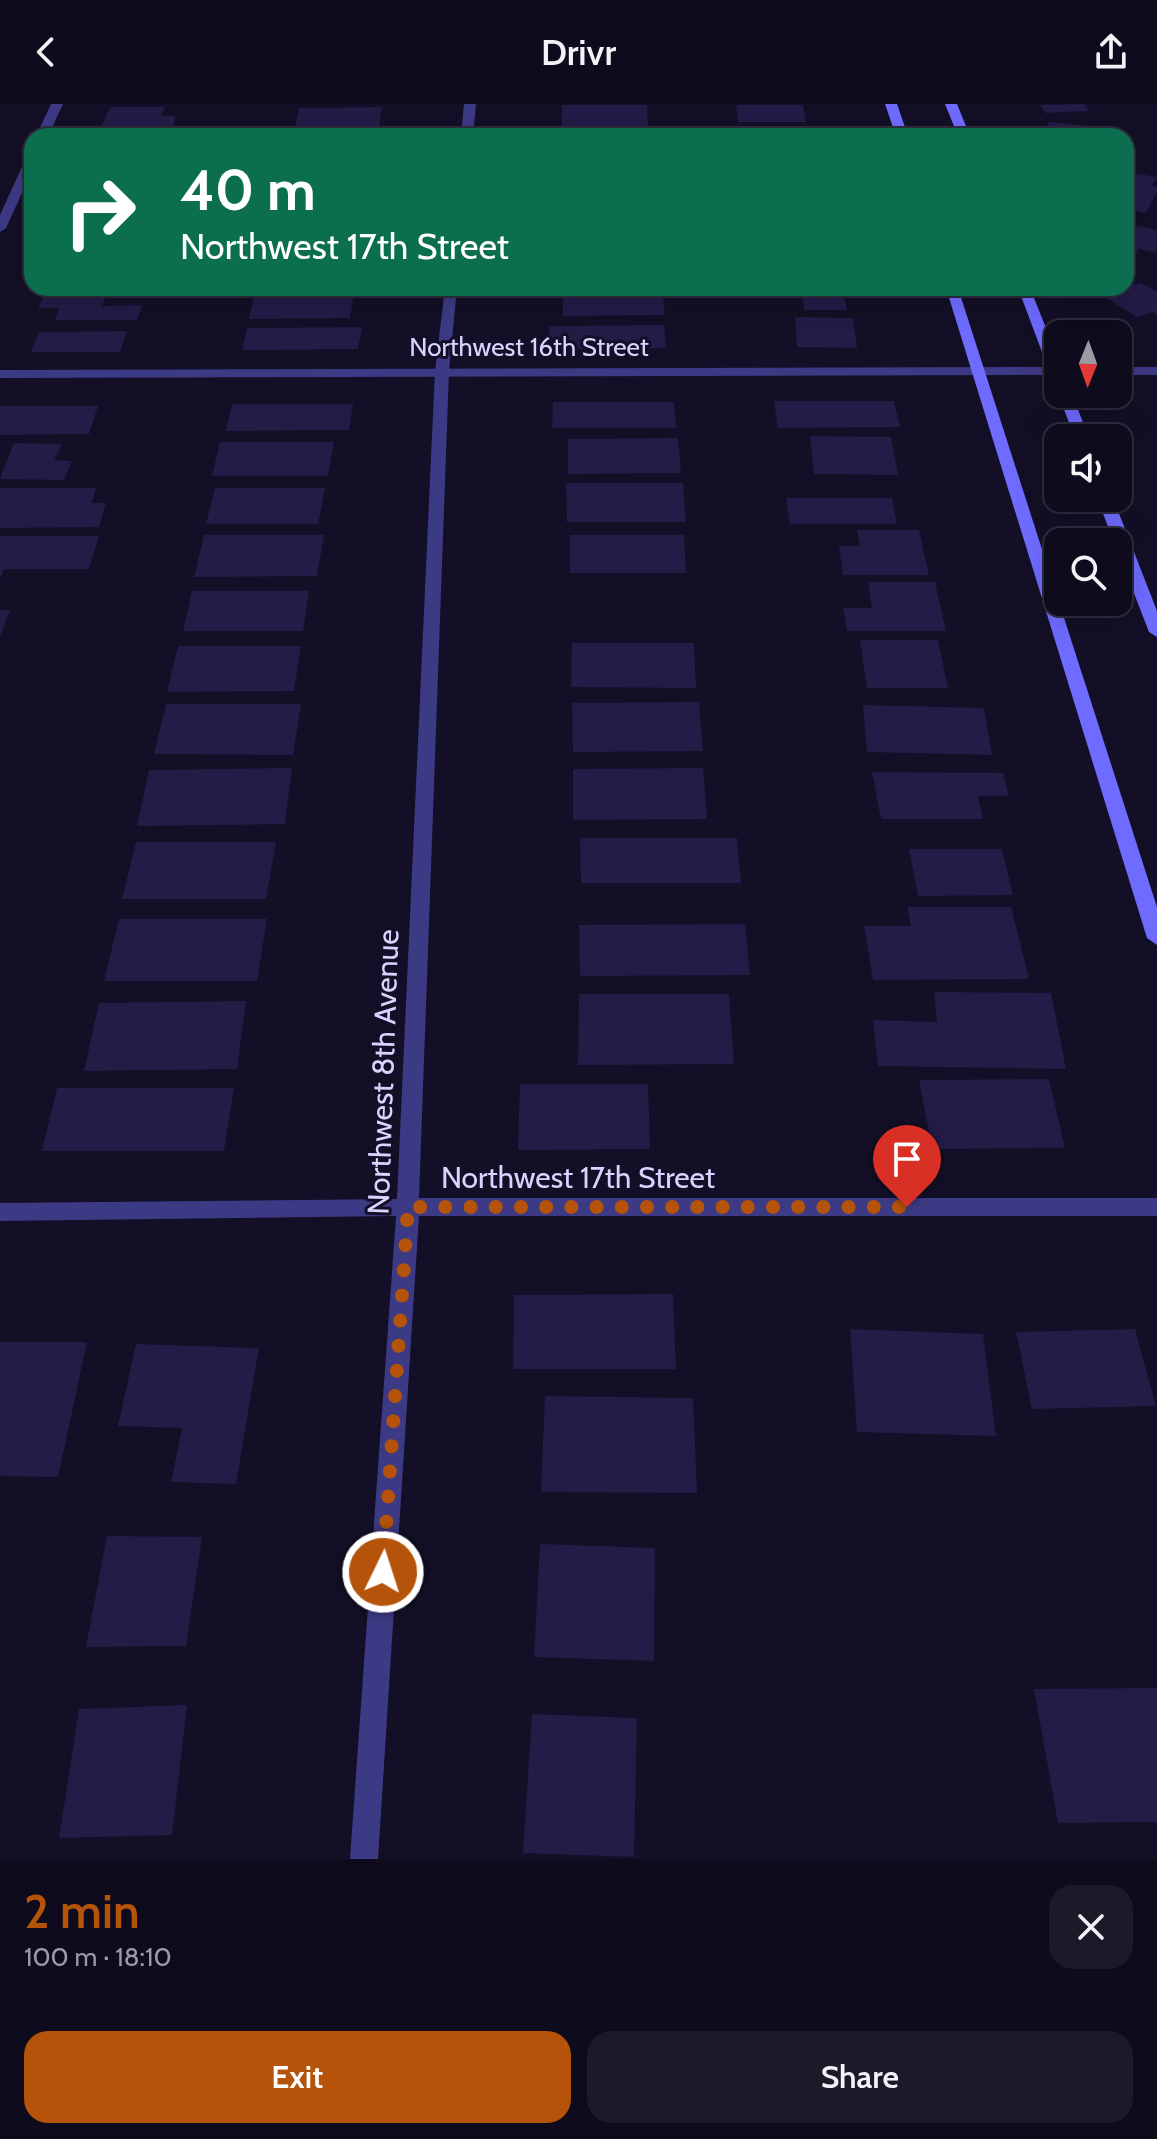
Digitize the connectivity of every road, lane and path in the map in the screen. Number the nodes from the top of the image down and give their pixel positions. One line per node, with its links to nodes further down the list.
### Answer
1 (57, 104): 5 (street)
2 (470, 104): 6 (street)
3 (891, 104): 7 (main road)
4 (951, 104): 8 (main road)
5 (46, 128)
6 (468, 128)
7 (899, 128)
8 (961, 128)
9 (24, 176): 10 (street)
10 (0, 228)
11 (450, 296): 15 (street, Northwest 8th Avenue)
12 (955, 296): 16 (main road)
13 (1027, 296): 14 (main road)
14 (1044, 340)
15 (442, 371): 16 (street, Northwest 16th Street); 20 (street, Northwest 16th Street); 24 (street, Northwest 8th Avenue)
16 (979, 371): 19 (street, Northwest 16th Street); 23 (main road)
17 (1132, 371): 18 (street)
18 (1157, 371)
19 (1044, 373)
20 (0, 374)
21 (1110, 512): 22 (main road)
22 (1157, 632)
23 (1157, 938)
24 (408, 1207): 25 (street, Northwest 17th Street); 26 (street, Northwest 17th Street); 27 (street, Northwest 8th Avenue)
25 (1157, 1207)
26 (0, 1212)
27 (364, 1859)

